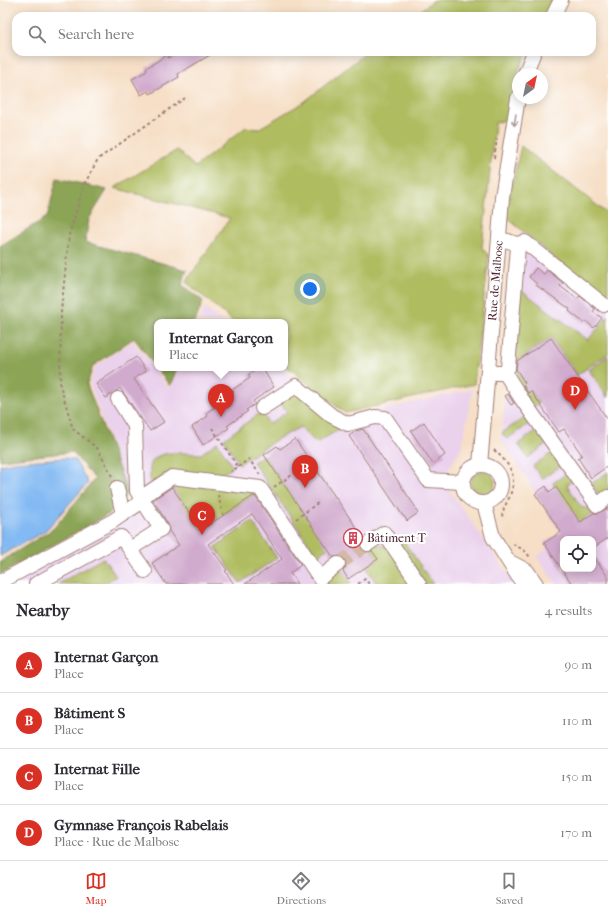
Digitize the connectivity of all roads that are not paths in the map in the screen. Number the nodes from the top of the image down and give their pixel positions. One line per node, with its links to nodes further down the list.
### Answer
1 (561, 0): 2 (street)
2 (555, 12)
3 (532, 56): 4 (street)
4 (527, 68)
5 (517, 104): 6 (street, Rue de Malbosc, one-way to 6)
6 (499, 240): 7 (street); 9 (street, Rue de Malbosc)
7 (516, 244): 8 (street); 10 (street)
8 (604, 305)
9 (488, 371): 10 (street); 13 (street, Rue de Malbosc)
10 (505, 373): 16 (street)
11 (118, 399): 17 (street)
12 (262, 408): 14 (street)
13 (480, 465): 14 (street); 18 (street)
14 (462, 482): 18 (street)
15 (117, 488): 19 (street)
16 (608, 497)
17 (143, 501): 19 (street); 22 (street); 24 (street)
18 (484, 503): 23 (street)
19 (118, 517): 20 (street); 26 (street)
20 (121, 537): 22 (street); 27 (street)
21 (368, 544): 28 (street)
22 (130, 550): 25 (street)
23 (507, 560): 29 (street); 30 (street)
24 (338, 564)
25 (145, 571)
26 (0, 582)
27 (36, 584)
28 (419, 584)
29 (524, 584)
30 (536, 584)

